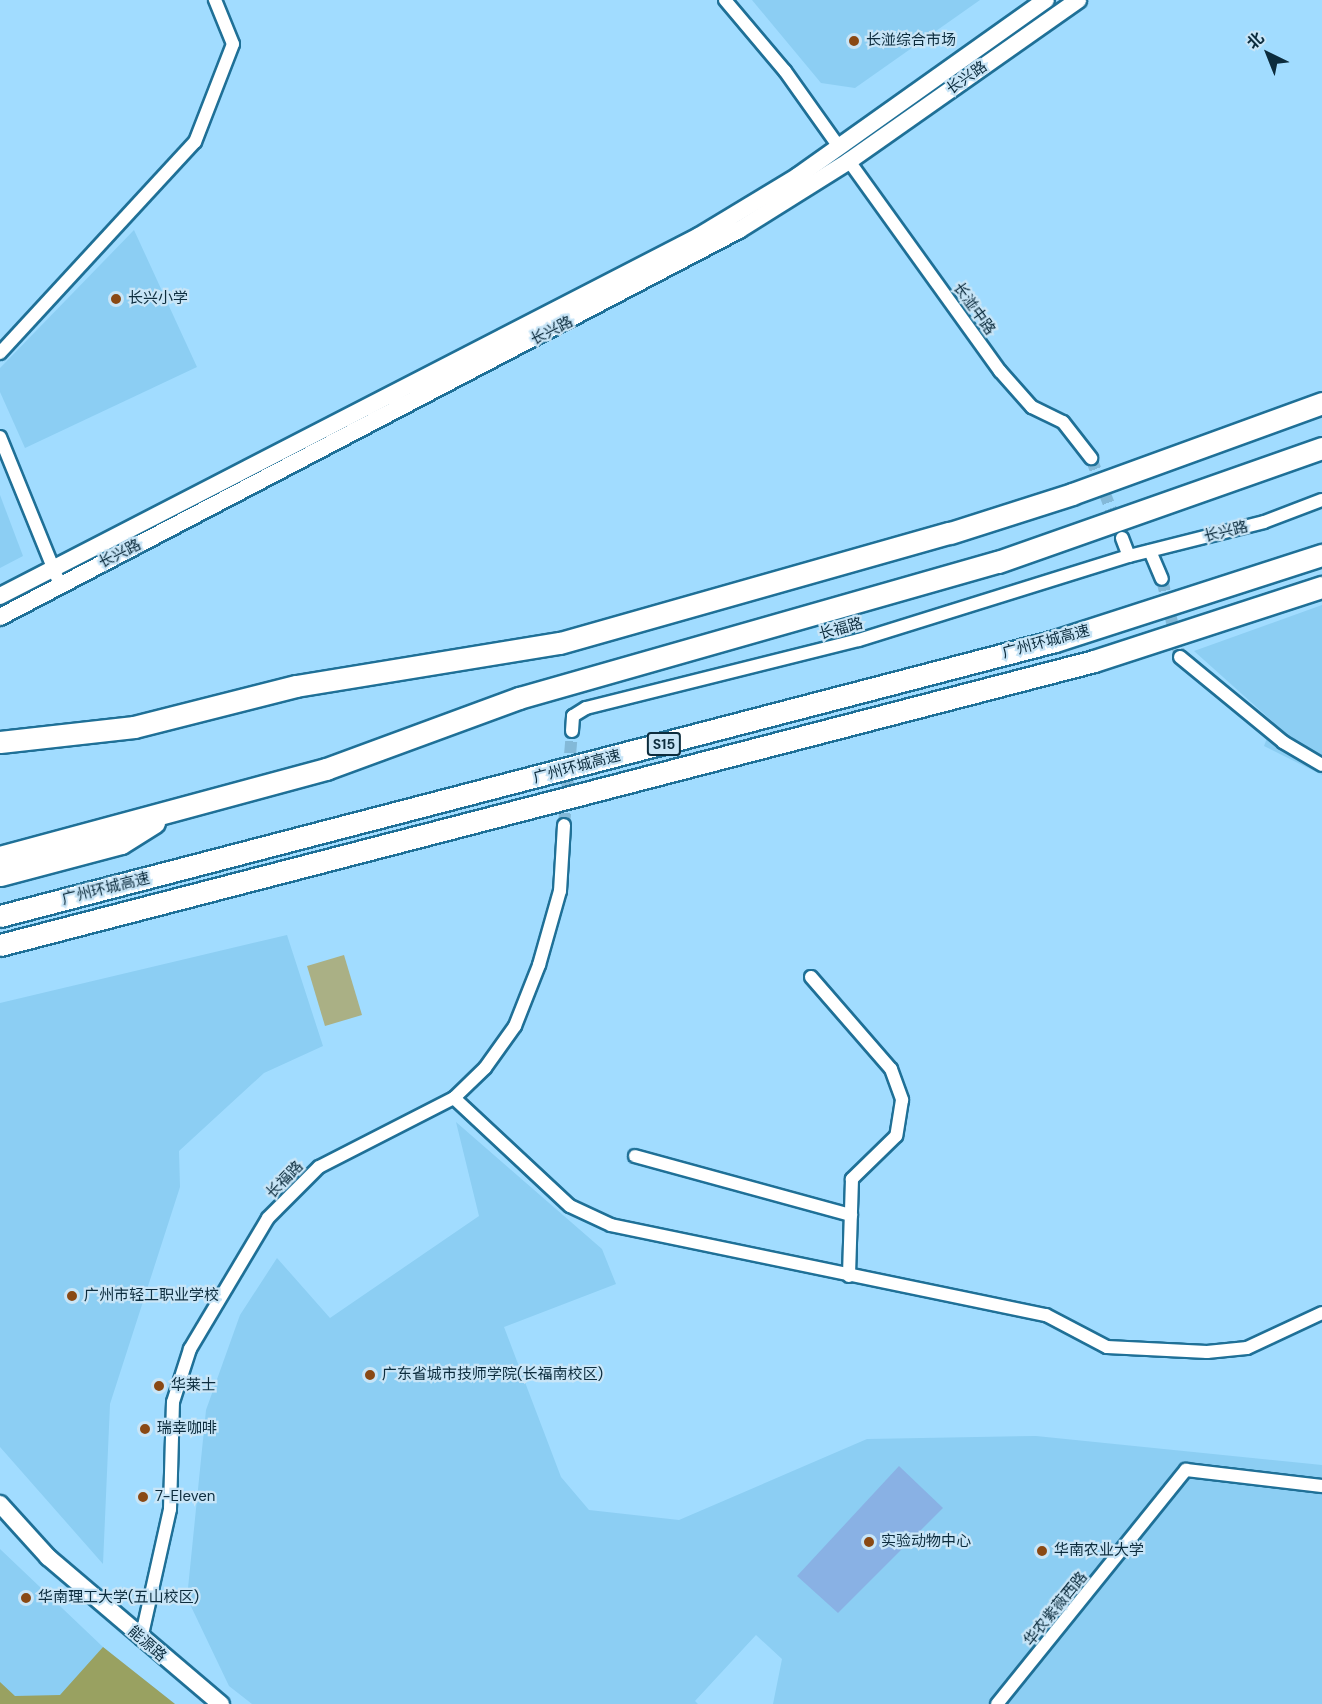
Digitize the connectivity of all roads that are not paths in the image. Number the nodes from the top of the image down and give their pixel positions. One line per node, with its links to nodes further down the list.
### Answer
1 (215, 0): 7 (street)
2 (725, 0): 5 (street)
3 (1046, 0): 5 (street, 长兴路)
4 (1078, 0): 6 (street, 长兴路)
5 (839, 147): 6 (street); 17 (street, 长兴路)
6 (849, 161): 11 (street, 长湴中路); 19 (street, 长兴路)
7 (0, 353)
8 (1322, 403): 25 (highway)
9 (0, 437): 17 (street)
10 (1322, 448): 27 (highway)
11 (1091, 458)
12 (1322, 500): 14 (street, 长兴路)
13 (1122, 538): 16 (street)
14 (1150, 551): 16 (street, 长兴路); 18 (street)
15 (1322, 555): 31 (highway, 广州环城高速 / S15)
16 (1129, 556): 24 (street, 长福路)
17 (52, 569): 19 (street); 21 (street, 长兴路)
18 (1162, 579)
19 (60, 585): 22 (street, 长兴路)
20 (1322, 587): 32 (highway, 广州环城高速 / S15)
21 (0, 596)
22 (0, 617)
23 (1180, 657): 26 (street)
24 (572, 731)
25 (0, 742)
26 (1322, 765)
27 (238, 791): 29 (highway); 30 (highway)
28 (564, 825): 34 (street, 长福路)
29 (0, 857)
30 (0, 875)
31 (0, 916)
32 (0, 945)
33 (811, 977): 36 (street)
34 (454, 1098): 37 (street); 41 (street, 长福路)
35 (635, 1156): 36 (street)
36 (851, 1215): 37 (street)
37 (849, 1276): 38 (street)
38 (1322, 1313)
39 (1322, 1486): 43 (street, 华农紫薇西路)
40 (0, 1504): 41 (street, 能源路)
41 (141, 1639): 42 (street, 能源路)
42 (221, 1704)
43 (997, 1704)

